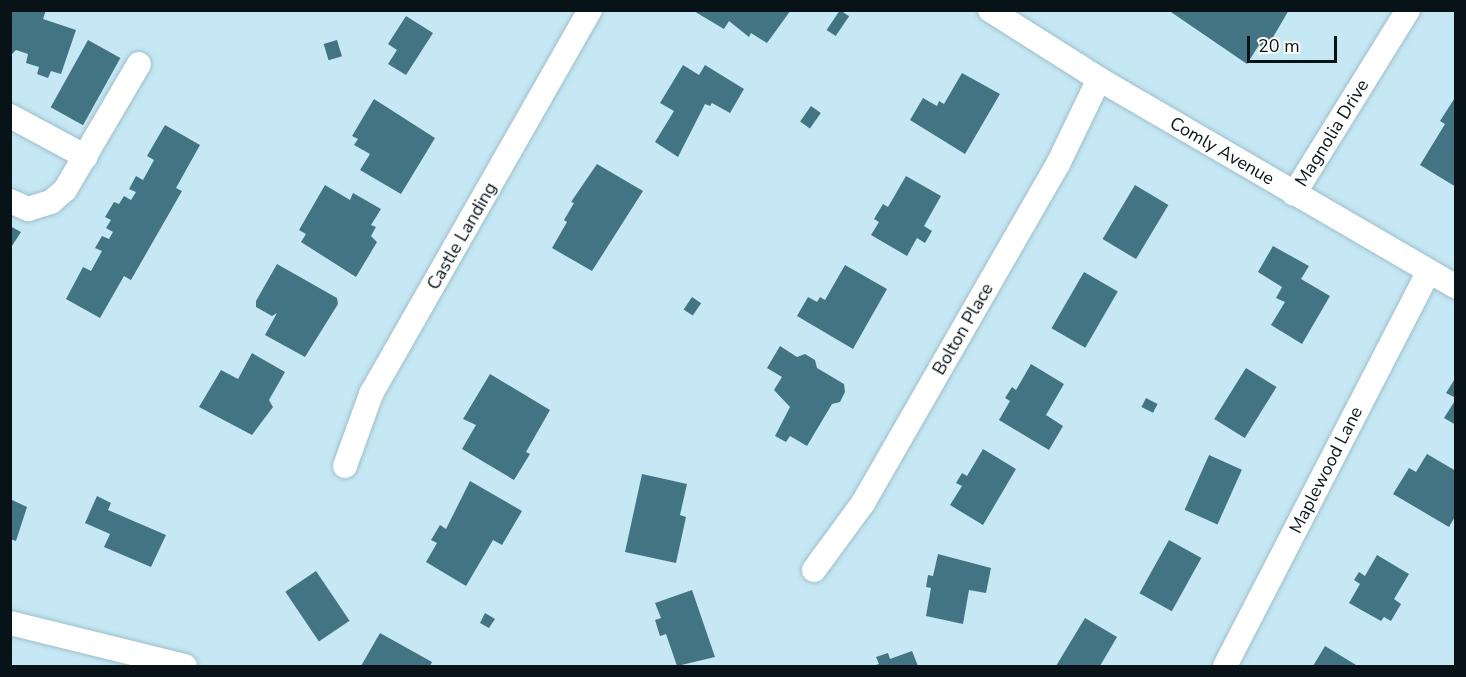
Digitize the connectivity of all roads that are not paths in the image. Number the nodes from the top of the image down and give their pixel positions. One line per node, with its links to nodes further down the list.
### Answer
1 (590, 10): 12 (street, Castle Landing)
2 (990, 10): 5 (street, Comly Avenue)
3 (1408, 10): 8 (street, Magnolia Drive)
4 (140, 64): 7 (street)
5 (1099, 79): 8 (street, Comly Avenue); 13 (street, Bolton Place)
6 (10, 116): 7 (street)
7 (86, 157): 9 (street)
8 (1294, 194): 10 (street, Comly Avenue)
9 (10, 201)
10 (1427, 274): 11 (street, Comly Avenue); 16 (street, Maplewood Lane)
11 (1455, 287)
12 (345, 466)
13 (814, 570)
14 (10, 624): 15 (street)
15 (180, 666)
16 (1224, 666)

